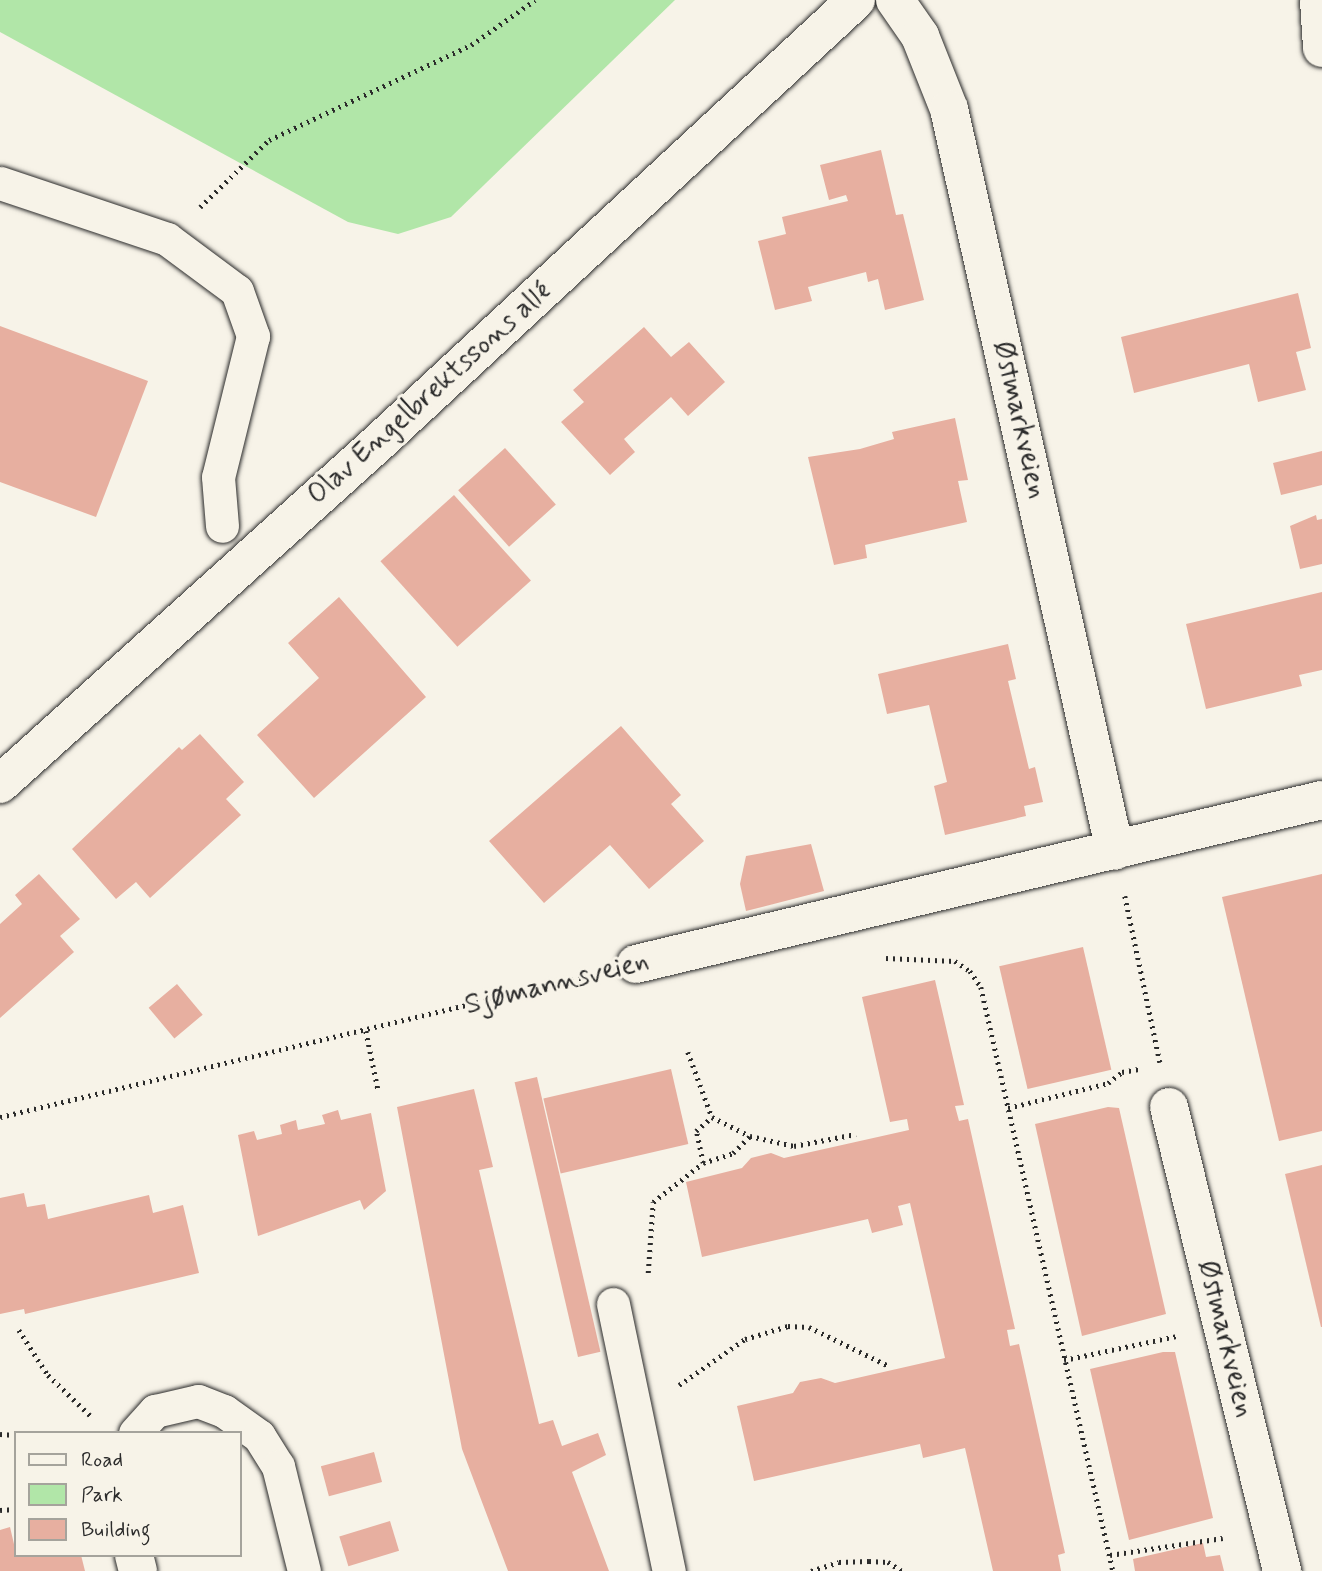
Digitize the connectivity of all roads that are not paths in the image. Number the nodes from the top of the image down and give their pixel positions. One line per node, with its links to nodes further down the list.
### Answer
1 (856, 0): 7 (street, Olav Engelbrektssons allé)
2 (895, 0): 9 (street, Østmarkveien)
3 (1319, 0): 4 (street)
4 (1322, 48)
5 (0, 183): 6 (lane)
6 (222, 526)
7 (0, 784)
8 (1322, 800): 9 (street, Sjømannsveien)
9 (1115, 851): 10 (street, Sjømannsveien)
10 (636, 964)
11 (1169, 1107): 16 (street, Østmarkveien)
12 (614, 1309): 15 (lane)
13 (137, 1431): 14 (lane)
14 (304, 1571)
15 (669, 1571)
16 (1282, 1571)

